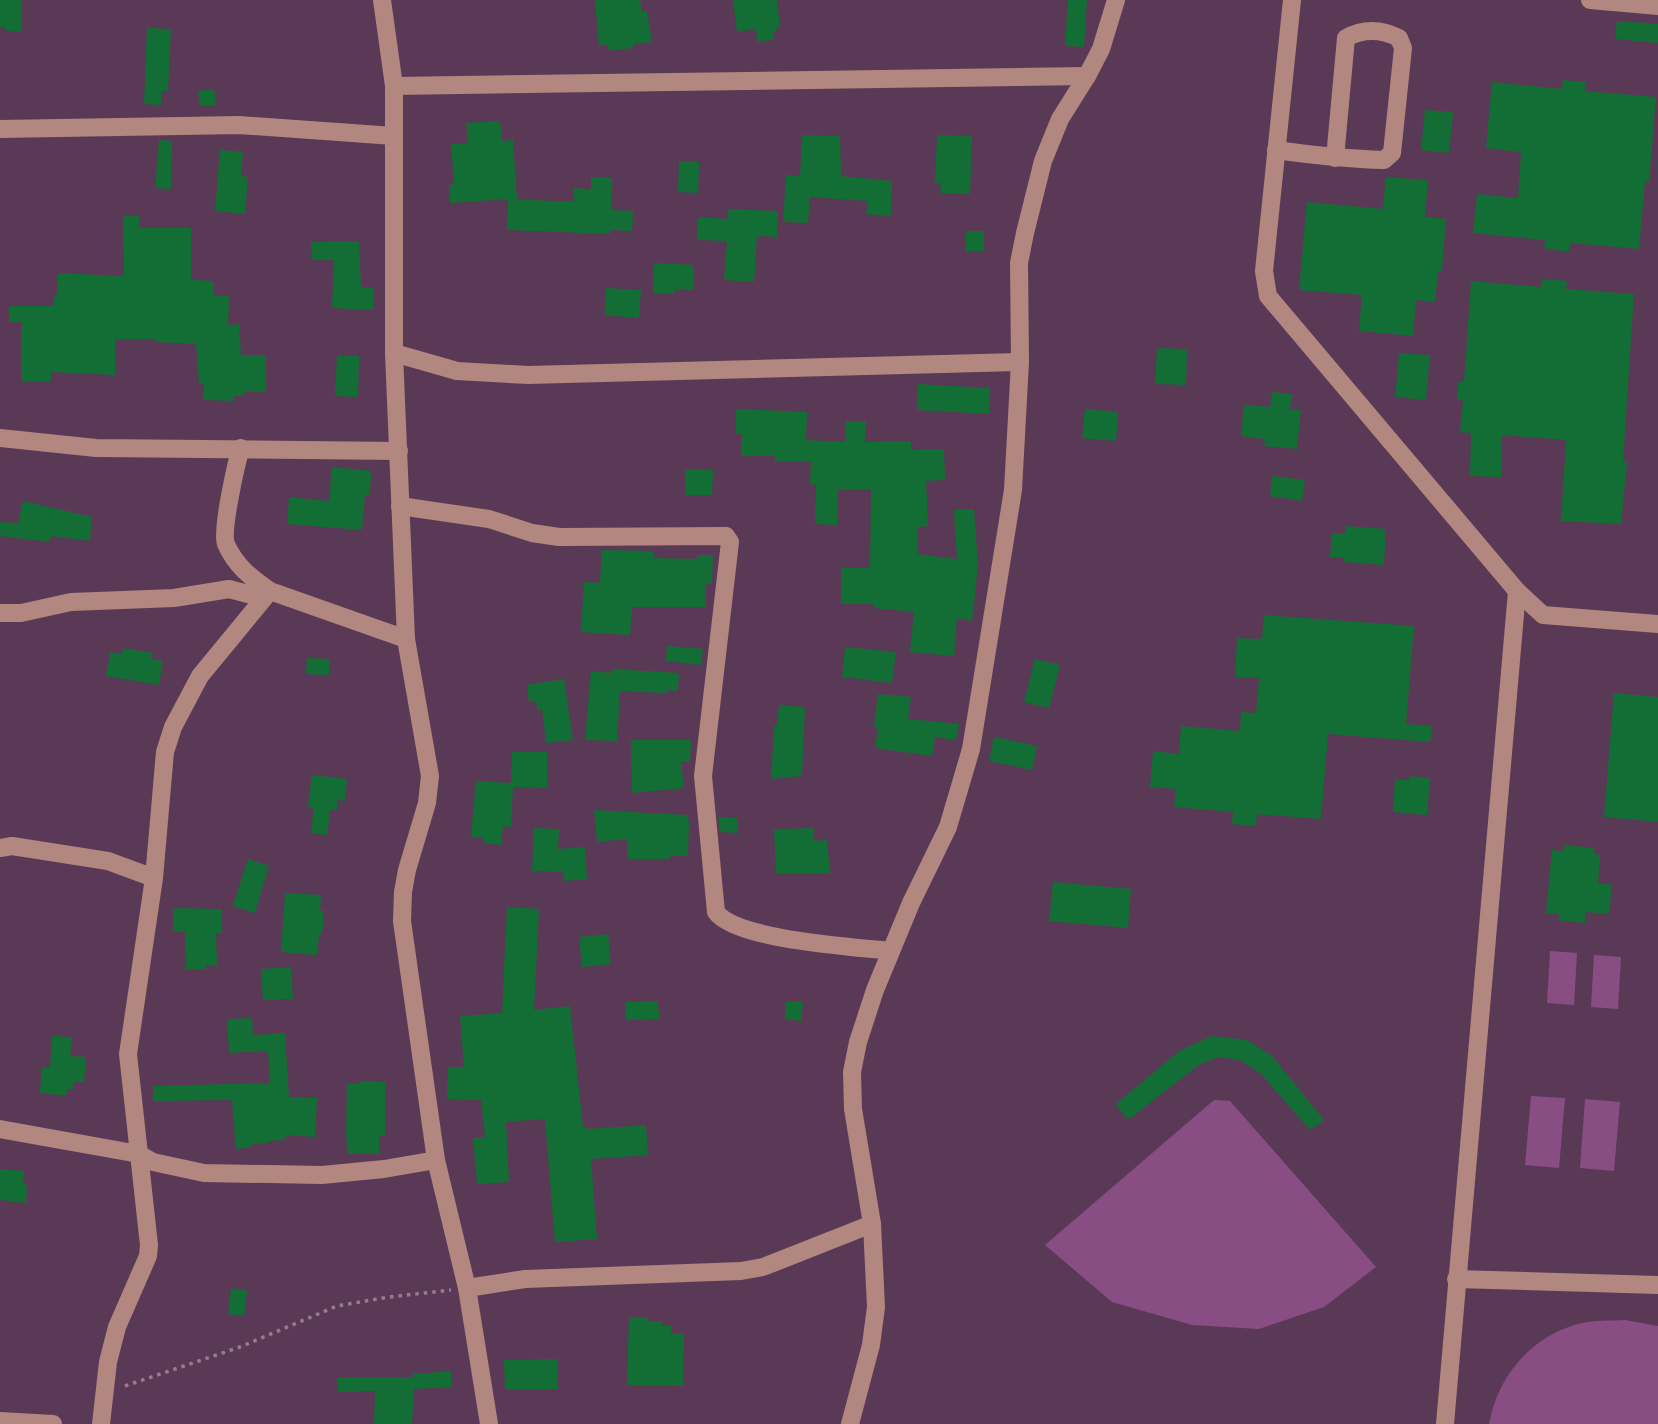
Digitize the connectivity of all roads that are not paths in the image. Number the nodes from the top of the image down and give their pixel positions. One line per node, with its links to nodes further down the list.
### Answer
1 (382, 0): 7 (street)
2 (1116, 0): 6 (street)
3 (1292, 0): 10 (street)
4 (1590, 0): 5 (street)
5 (1658, 6)
6 (1087, 76): 7 (street); 13 (street)
7 (394, 86): 9 (street)
8 (0, 128): 9 (street)
9 (394, 136): 12 (street)
10 (1276, 150): 11 (street); 18 (street)
11 (1335, 158): 11 (street)
12 (394, 353): 13 (street); 16 (street)
13 (1020, 362): 25 (street)
14 (0, 438): 15 (street)
15 (241, 448): 16 (street); 19 (street)
16 (400, 451): 17 (street)
17 (400, 506): 22 (street); 25 (street)
18 (1517, 592): 21 (street); 30 (street)
19 (266, 594): 20 (street); 22 (street); 24 (street)
20 (0, 613)
21 (1658, 624)
22 (405, 639): 28 (street)
23 (0, 848): 24 (street)
24 (154, 878): 27 (street)
25 (891, 951): 29 (street)
26 (0, 1129): 27 (street)
27 (139, 1154): 28 (street); 35 (street)
28 (436, 1160): 32 (street)
29 (872, 1224): 32 (street); 37 (street)
30 (1457, 1279): 31 (street); 38 (street)
31 (1658, 1285)
32 (467, 1288): 36 (street)
33 (0, 1421): 34 (street)
34 (53, 1424)
35 (101, 1424)
36 (489, 1424)
37 (850, 1424)
38 (1445, 1424)

